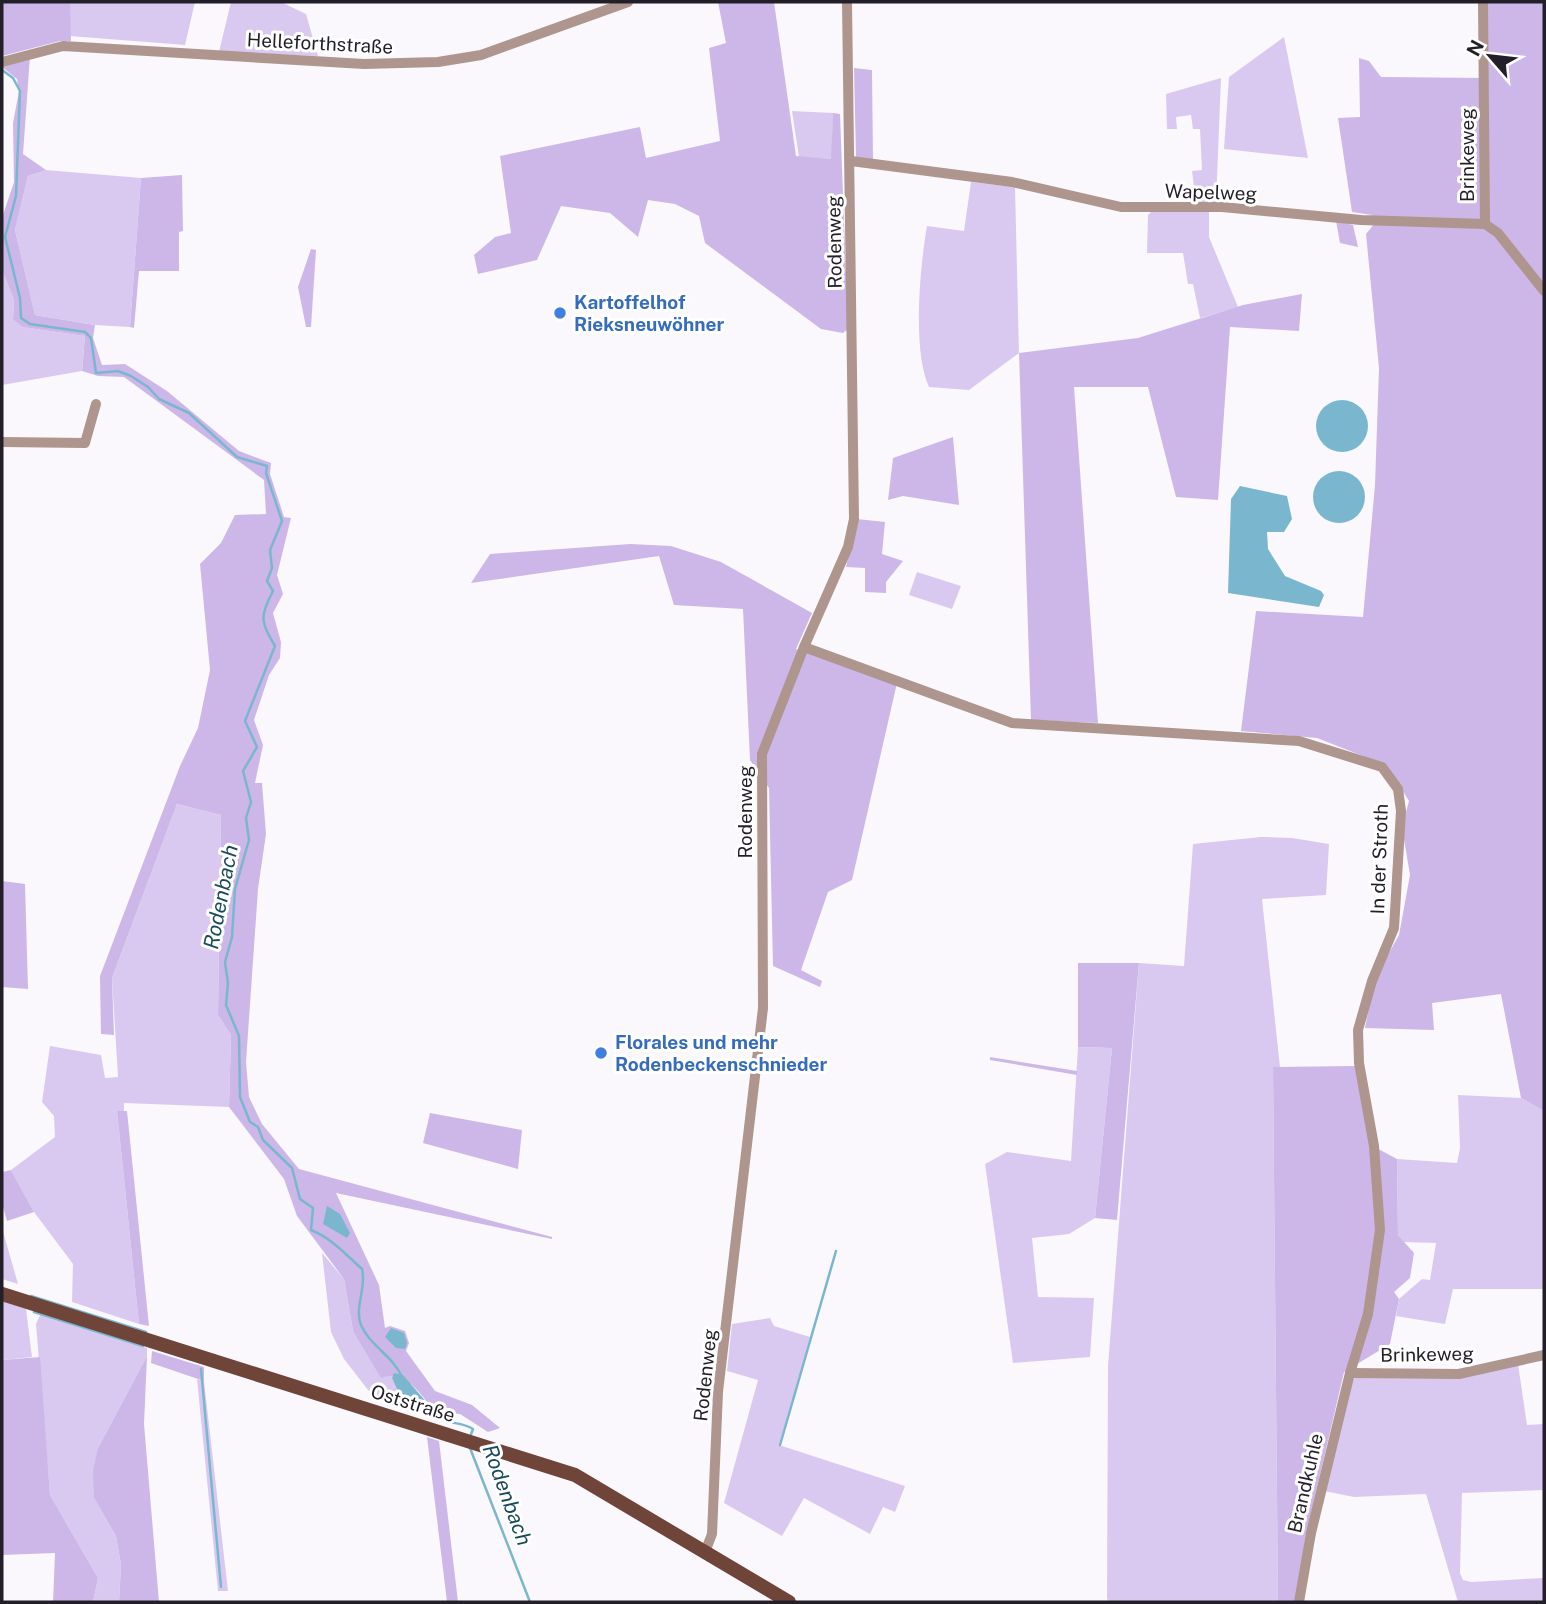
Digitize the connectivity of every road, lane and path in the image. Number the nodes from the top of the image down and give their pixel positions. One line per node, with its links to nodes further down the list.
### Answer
1 (628, 2): 4 (street, Helleforthstraße)
2 (847, 2): 5 (street, Rodenweg)
3 (1483, 2): 6 (street, Brinkeweg)
4 (2, 62)
5 (851, 161): 6 (street, Wapelweg); 10 (street, Rodenweg)
6 (1485, 225): 7 (street)
7 (1544, 291)
8 (96, 404): 9 (street)
9 (2, 442)
10 (804, 647): 13 (street, In der Stroth); 14 (street, Rodenweg)
11 (2, 1294): 14 (main road, Oststraße)
12 (1544, 1355): 13 (street, Brinkeweg)
13 (1350, 1373): 16 (street, Brandkuhle)
14 (705, 1552): 15 (main road, Oststraße)
15 (789, 1602)
16 (1300, 1602)

